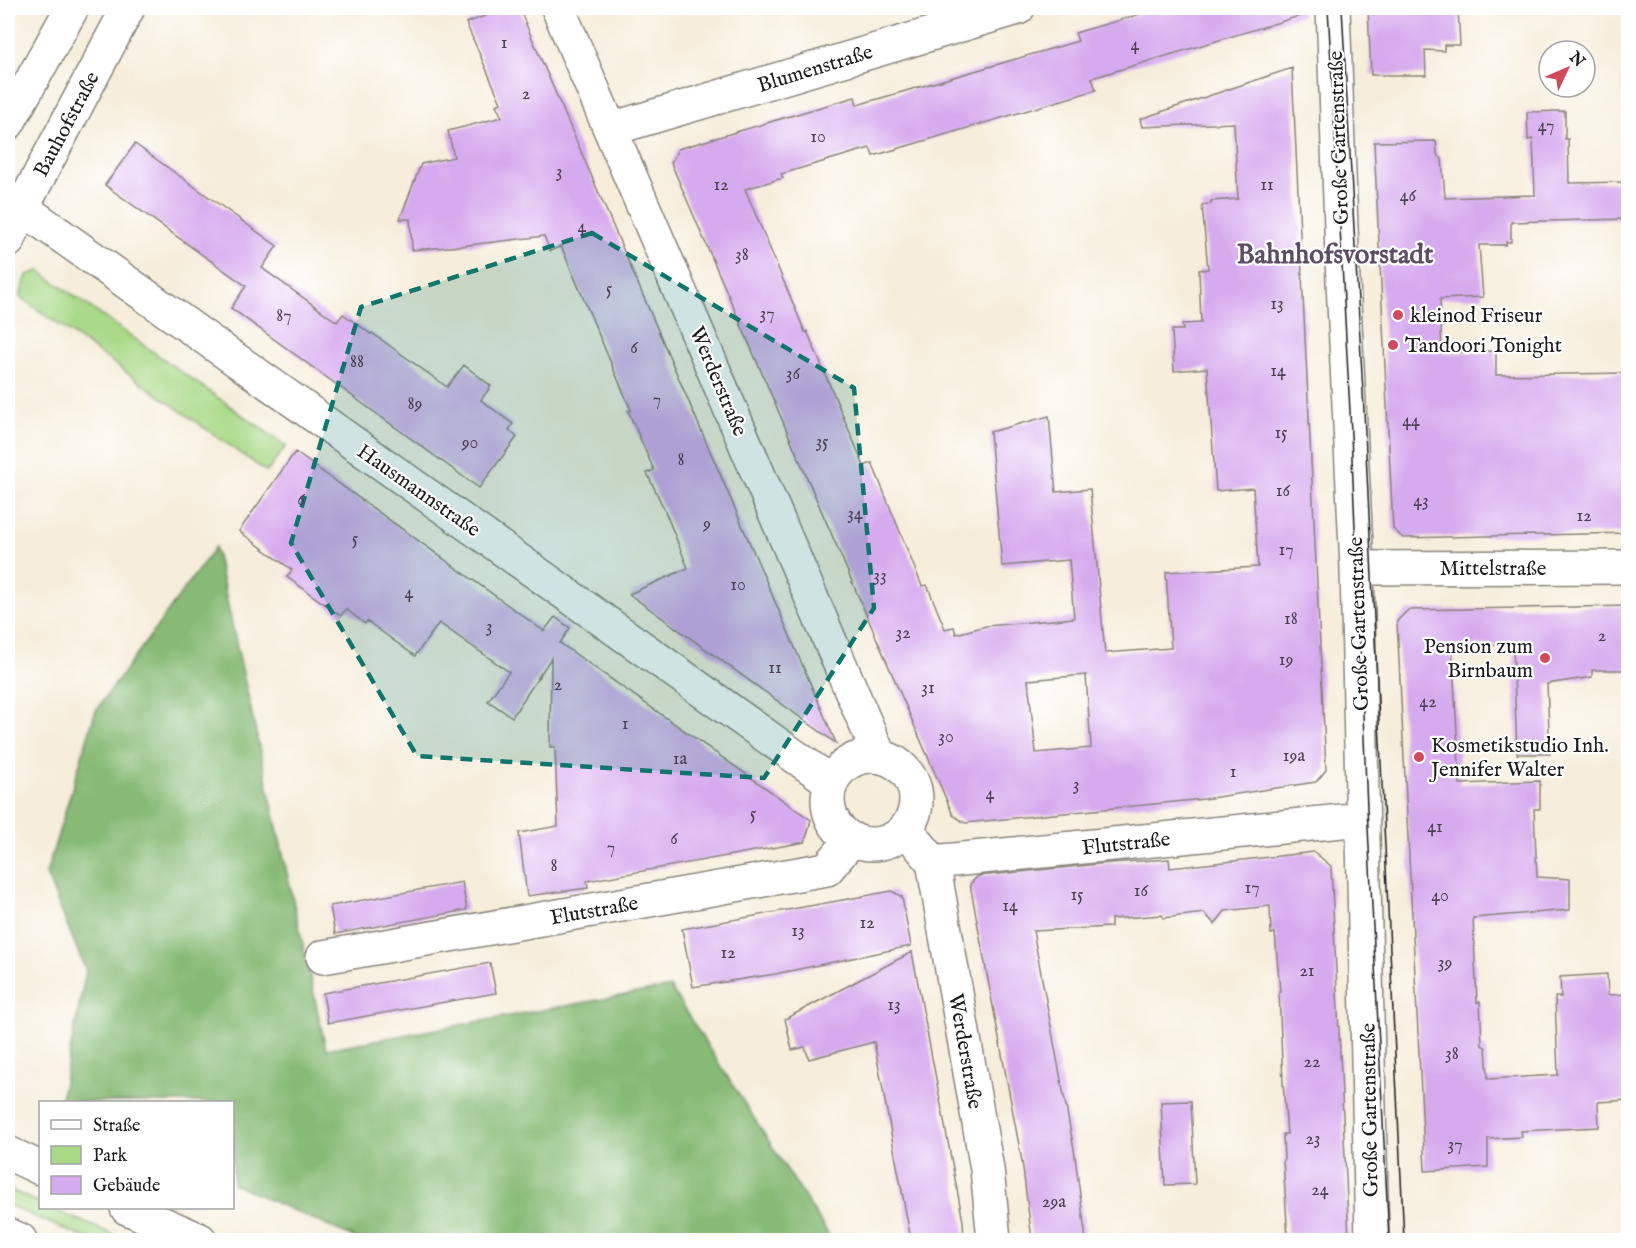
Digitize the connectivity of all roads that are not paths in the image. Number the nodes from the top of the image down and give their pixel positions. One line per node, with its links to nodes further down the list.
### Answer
1 (72, 8): 6 (street)
2 (128, 8): 8 (street, Bauhofstraße)
3 (558, 8): 7 (street, Werderstraße)
4 (1018, 8): 7 (street, Blumenstraße)
5 (1333, 8): 11 (street, Große Gartenstraße)
6 (8, 123)
7 (611, 129): 12 (street, Werderstraße)
8 (15, 203): 9 (street, Bauhofstraße); 13 (street, Hausmannstraße)
9 (8, 241)
10 (1629, 567): 11 (street, Mittelstraße)
11 (1357, 568): 14 (street, Große Gartenstraße)
12 (879, 755): 13 (street); 15 (street)
13 (831, 782): 16 (street)
14 (1362, 819): 17 (street, Flutstraße); 26 (street, Große Gartenstraße)
15 (906, 829): 16 (street); 17 (street)
16 (852, 839): 18 (street, Flutstraße)
17 (933, 862): 25 (street, Werderstraße)
18 (322, 957)
19 (8, 1153): 20 (street)
20 (39, 1168)
21 (130, 1209): 24 (street)
22 (8, 1235): 23 (street)
23 (20, 1240)
24 (200, 1240)
25 (994, 1240)
26 (1372, 1240)

